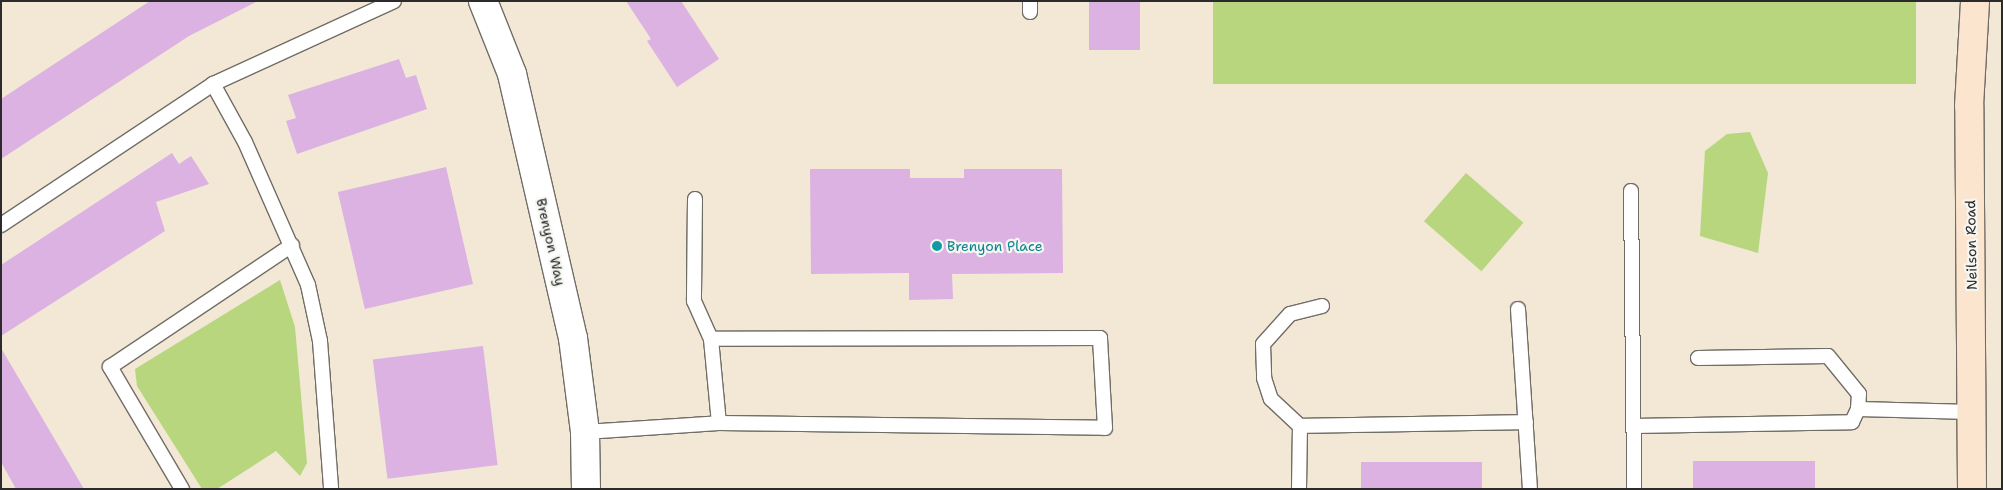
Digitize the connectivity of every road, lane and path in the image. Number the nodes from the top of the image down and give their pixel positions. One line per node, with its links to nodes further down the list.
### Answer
1 (394, 1): 4 (lane)
2 (483, 1): 19 (street, Brenyon Way)
3 (1975, 1): 14 (main road, Neilson Road)
4 (213, 84): 7 (lane); 8 (lane)
5 (1631, 191): 18 (lane)
6 (695, 199): 11 (lane)
7 (1, 225)
8 (292, 245): 20 (lane); 21 (lane)
9 (1322, 306): 17 (lane)
10 (1518, 309): 15 (lane)
11 (711, 339): 16 (lane); 16 (lane)
12 (1698, 358): 13 (lane)
13 (1858, 409): 14 (lane); 18 (lane)
14 (1972, 412): 26 (main road, Neilson Road)
15 (1526, 422): 17 (lane); 24 (lane)
16 (720, 423): 19 (lane)
17 (1300, 426): 23 (lane)
18 (1633, 426): 25 (lane)
19 (585, 432): 22 (street, Brenyon Way)
20 (182, 489)
21 (331, 489)
22 (586, 489)
23 (1299, 489)
24 (1530, 489)
25 (1634, 489)
26 (1972, 489)

